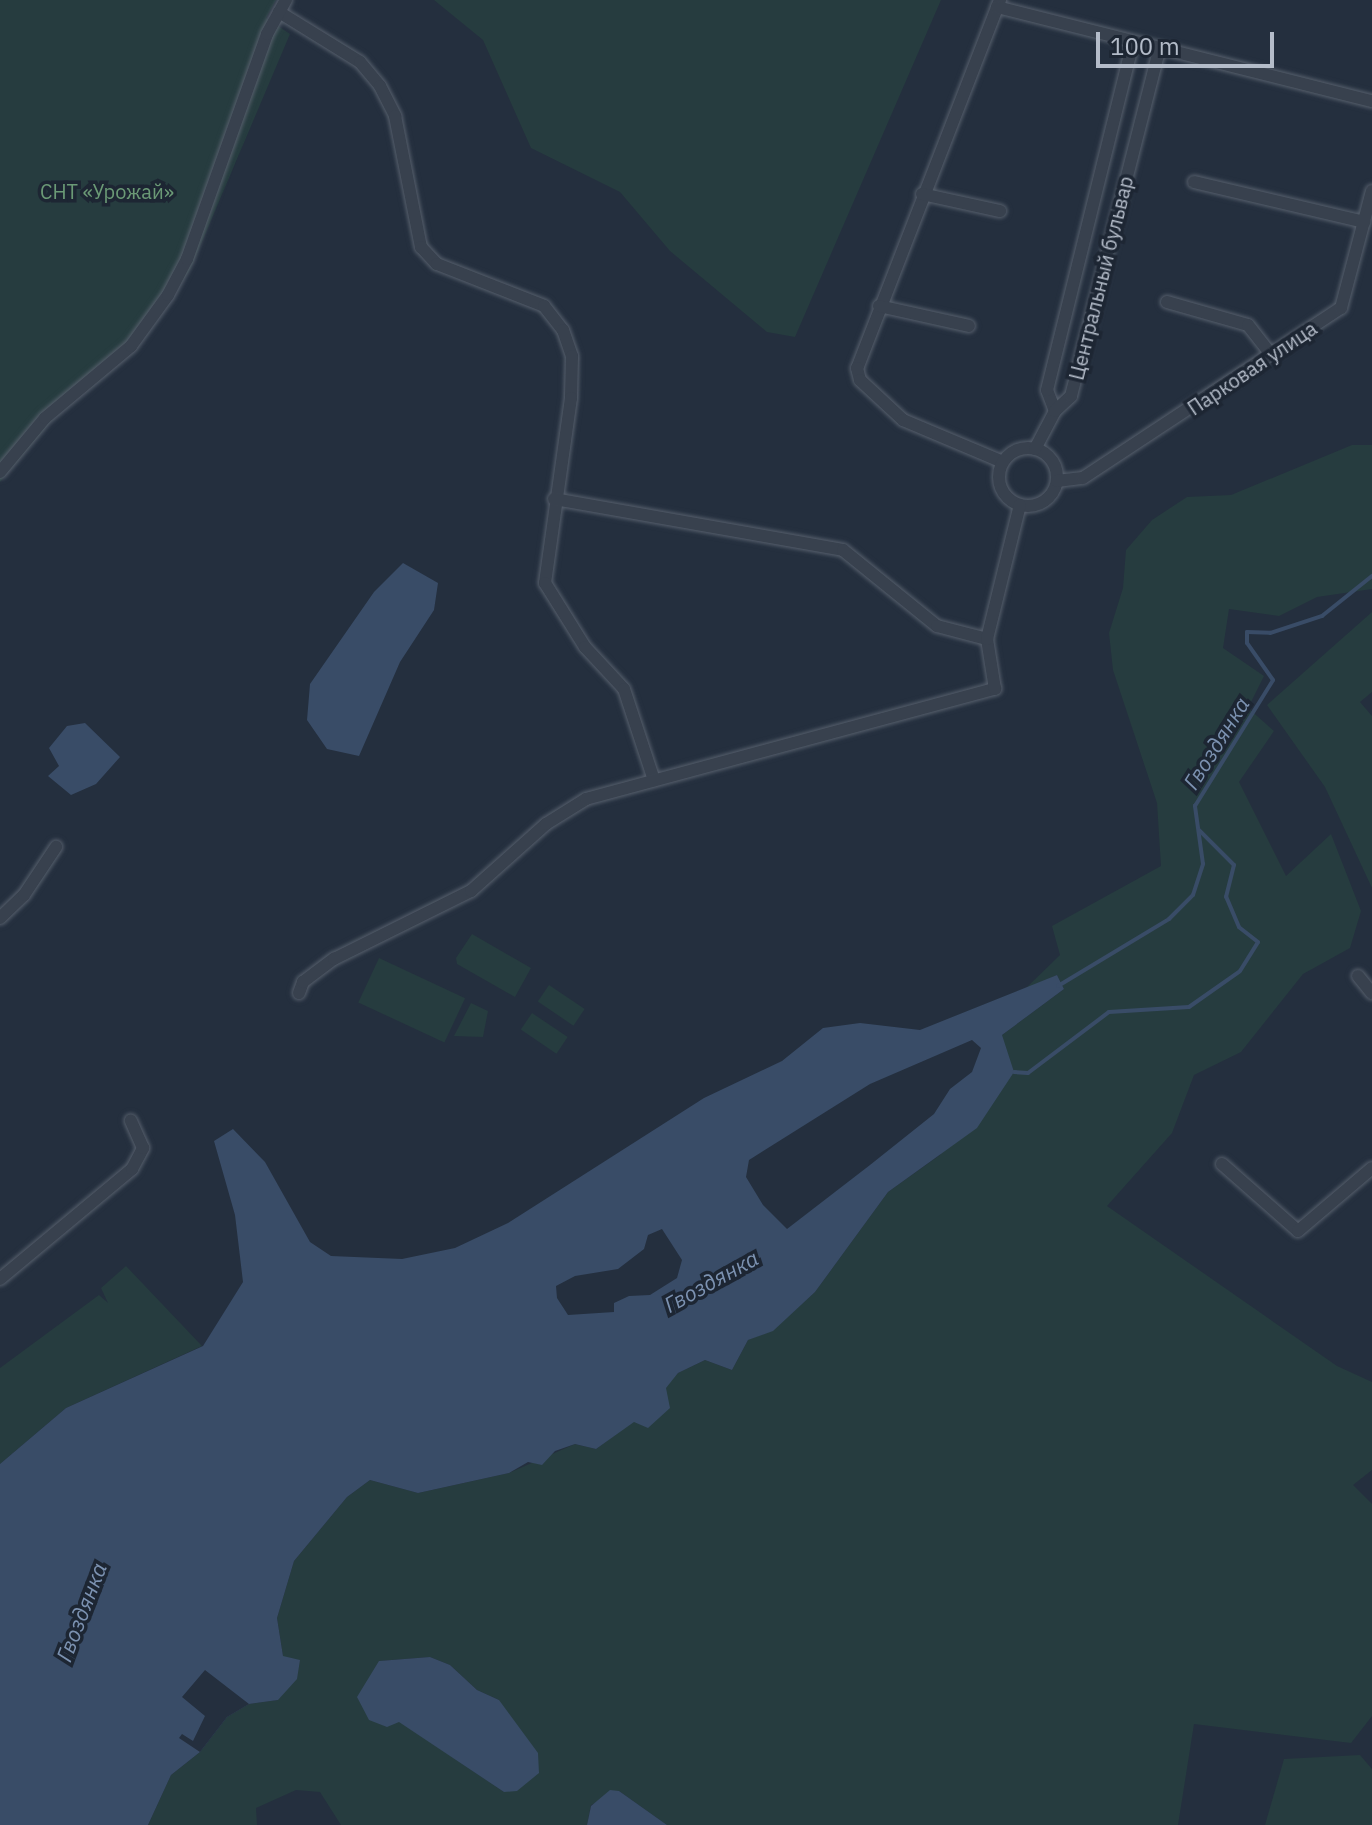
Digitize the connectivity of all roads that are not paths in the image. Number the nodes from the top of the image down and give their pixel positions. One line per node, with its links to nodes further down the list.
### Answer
1 (286, 0): 3 (street)
2 (999, 4): 4 (street); 9 (street)
3 (279, 12): 19 (street); 21 (street)
4 (1133, 43): 5 (street); 16 (street, Центральный бульвар)
5 (1159, 50): 6 (street); 16 (street, Центральный бульвар)
6 (1372, 101)
7 (1194, 182): 11 (street)
8 (1372, 191): 11 (street, Парковая улица)
9 (922, 194): 10 (street); 13 (street)
10 (1000, 211)
11 (1364, 222): 15 (street, Парковая улица)
12 (1167, 302): 15 (street)
13 (879, 306): 14 (street); 18 (street)
14 (969, 326)
15 (1271, 354): 20 (street, Парковая улица)
16 (1055, 411): 17 (street)
17 (1035, 449): 18 (street); 20 (street)
18 (1003, 462): 22 (street)
19 (0, 472)
20 (1057, 481): 22 (street)
21 (554, 499): 23 (street); 24 (street)
22 (1020, 505): 23 (street)
23 (987, 639): 24 (street)
24 (654, 780): 28 (street)
25 (56, 847): 26 (street)
26 (0, 918)
27 (1358, 976): 29 (street)
28 (299, 993)
29 (1372, 993)
30 (131, 1121): 33 (street)
31 (1222, 1164): 32 (street)
32 (1372, 1168)
33 (0, 1279)

